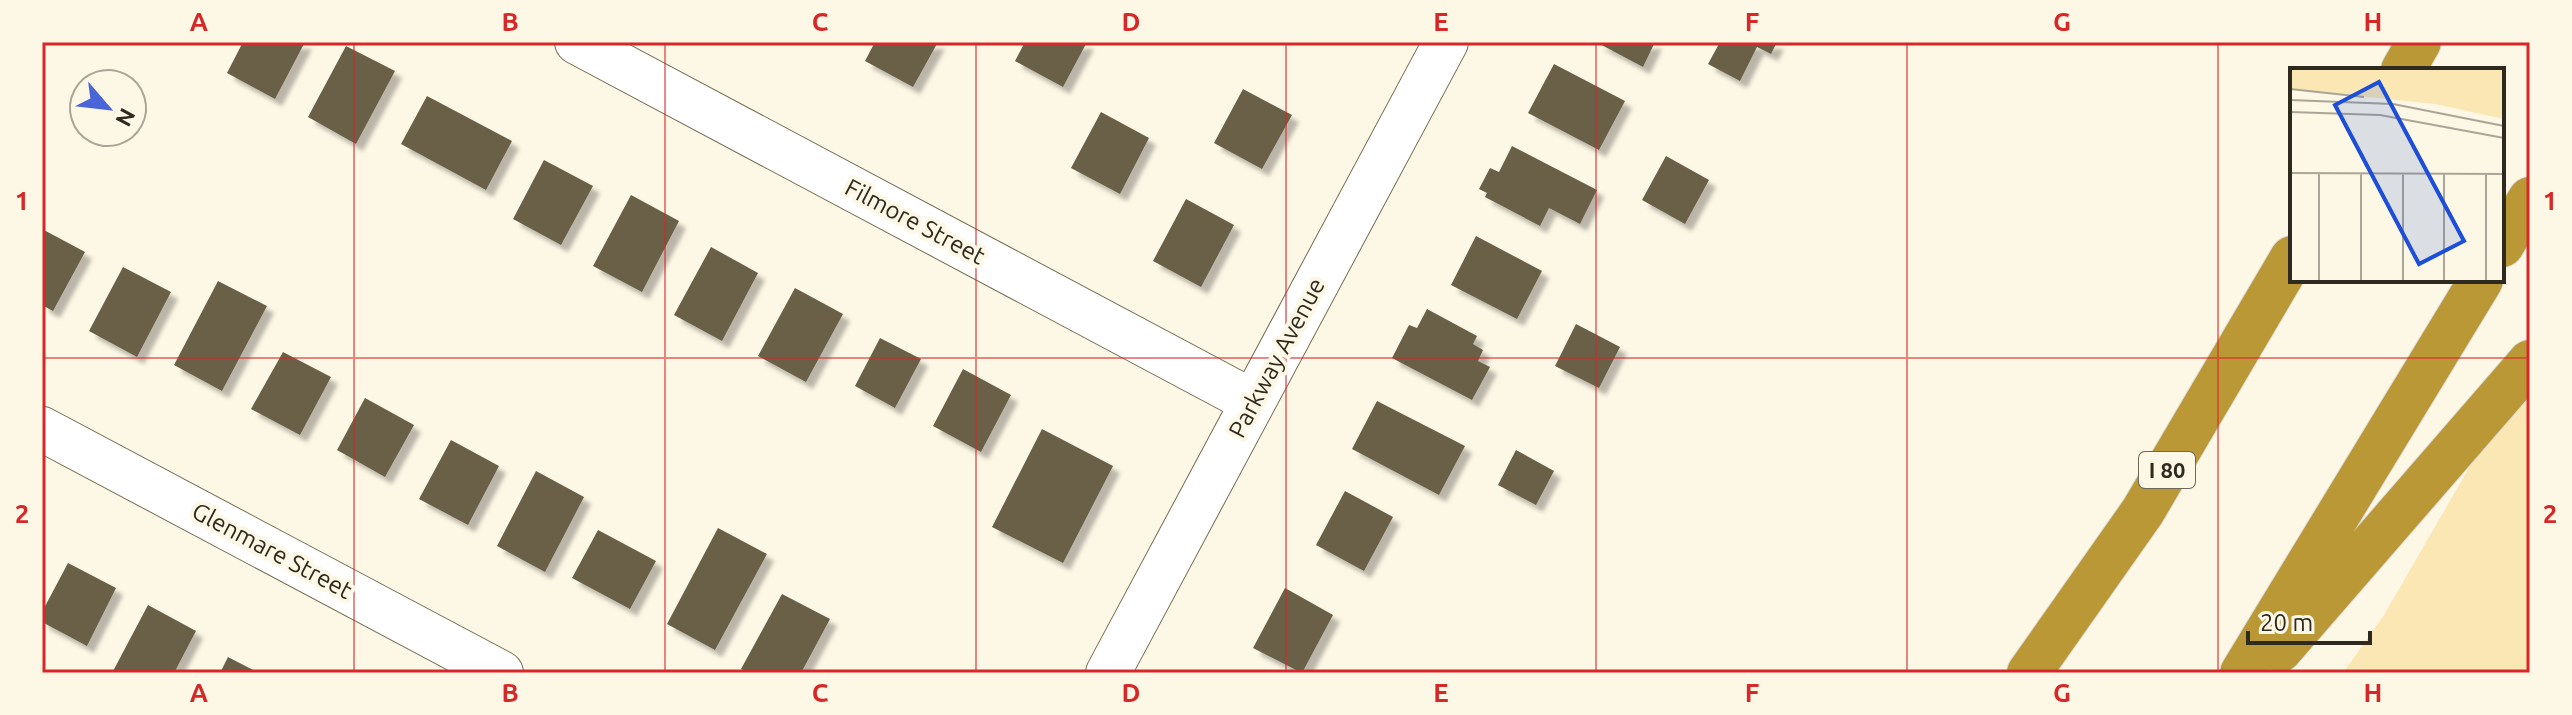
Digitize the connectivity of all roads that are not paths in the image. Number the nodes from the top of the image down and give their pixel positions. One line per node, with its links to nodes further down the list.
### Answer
1 (577, 42): 10 (street, Filmore Street)
2 (1446, 42): 10 (street, Parkway Avenue)
3 (2419, 42): 4 (highway)
4 (2404, 68)
5 (2530, 199): 6 (highway)
6 (2504, 242)
7 (2290, 261): 14 (highway, I 80)
8 (2480, 282): 15 (highway)
9 (2530, 362): 16 (highway)
10 (1253, 402): 13 (street, Parkway Avenue)
11 (42, 429): 12 (street, Glenmare Street)
12 (501, 673)
13 (1108, 673)
14 (2029, 673)
15 (2242, 673)
16 (2260, 673)

